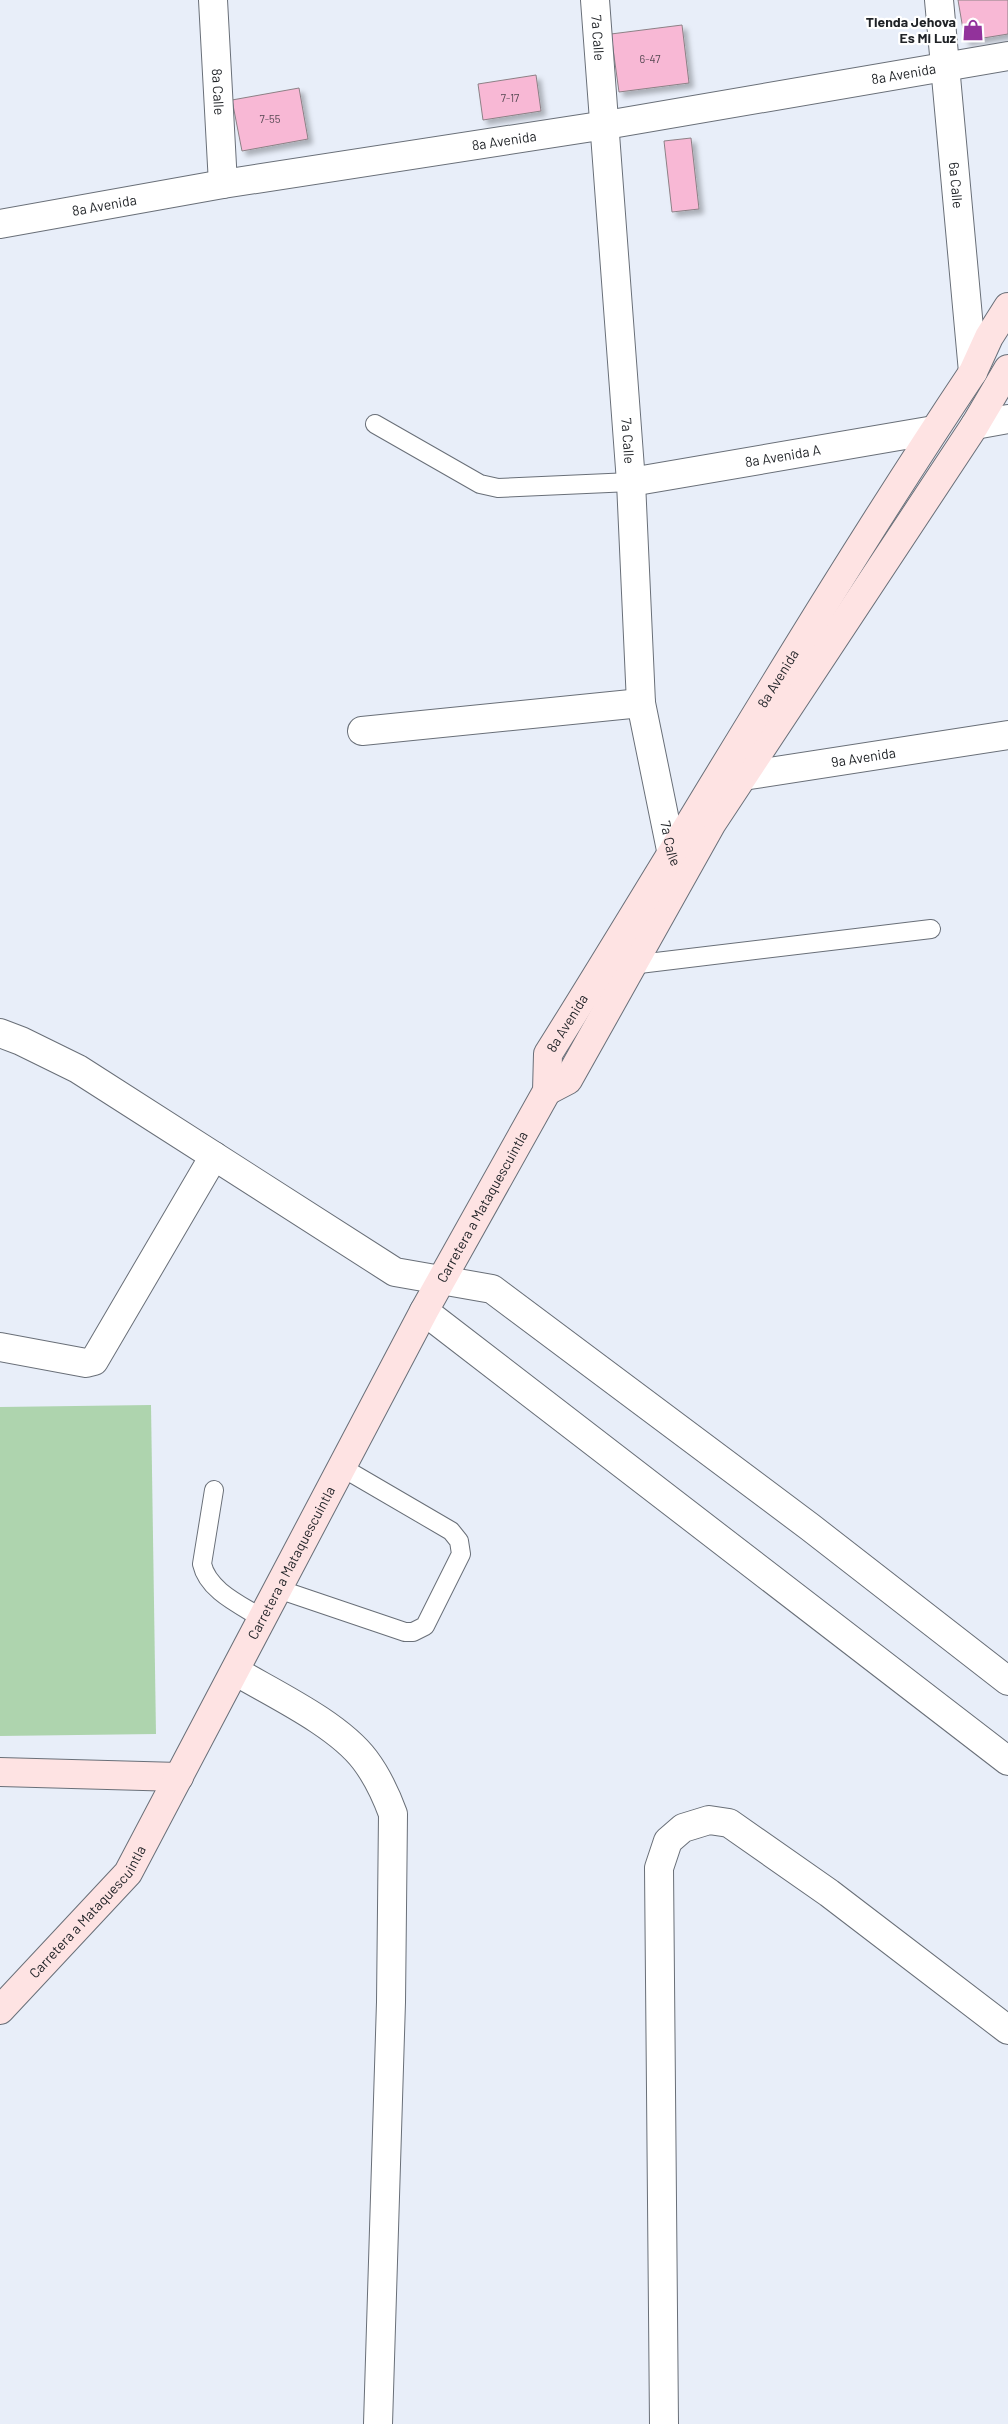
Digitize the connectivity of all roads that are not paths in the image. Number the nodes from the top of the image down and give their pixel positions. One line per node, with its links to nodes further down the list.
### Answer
1 (212, 0): 7 (street, 8a Calle)
2 (595, 0): 6 (street, 7a Calle)
3 (939, 0): 5 (street, 6a Calle)
4 (1008, 56): 5 (street, 8a Avenida)
5 (945, 66): 6 (street, 8a Avenida); 11 (street, 6a Calle)
6 (606, 125): 7 (street, 8a Avenida); 16 (street, 7a Calle)
7 (223, 184): 8 (street, 8a Avenida)
8 (0, 224)
9 (1008, 307): 11 (main road, 8a Avenida)
10 (1008, 369): 14 (main road, 8a Avenida)
11 (973, 372): 15 (main road, 8a Avenida)
12 (1008, 419): 14 (street)
13 (375, 424): 16 (lane)
14 (975, 425): 20 (main road, 8a Avenida)
15 (934, 430): 16 (street, 8a Avenida A); 20 (main road, 8a Avenida)
16 (631, 482): 17 (street, 7a Calle)
17 (640, 703): 18 (street); 21 (street, 7a Calle)
18 (362, 731)
19 (1008, 735): 20 (street, 9a Avenida)
20 (731, 774): 21 (main road, 8a Avenida)
21 (677, 867): 23 (main road, 8a Avenida); 25 (main road, 8a Avenida)
22 (931, 929): 23 (lane)
23 (631, 965): 25 (main road, 8a Avenida)
24 (0, 1033): 26 (street)
25 (547, 1091): 27 (main road, Carretera a Mataquescuintla)
26 (214, 1156): 27 (street); 29 (street)
27 (441, 1281): 28 (main road, Carretera a Mataquescuintla); 35 (street)
28 (424, 1312): 30 (main road, Carretera a Mataquescuintla); 36 (street)
29 (0, 1347)
30 (343, 1468): 32 (main road, Carretera a Mataquescuintla); 32 (lane)
31 (214, 1490): 33 (lane)
32 (278, 1589): 33 (main road, Carretera a Mataquescuintla)
33 (263, 1619): 34 (main road, Carretera a Mataquescuintla)
34 (236, 1671): 38 (main road, Carretera a Mataquescuintla); 41 (street)
35 (1008, 1681)
36 (1008, 1761)
37 (0, 1772): 38 (main road)
38 (179, 1777): 39 (main road, Carretera a Mataquescuintla)
39 (0, 2010)
40 (1008, 2030): 42 (street)
41 (378, 2424)
42 (664, 2424)

